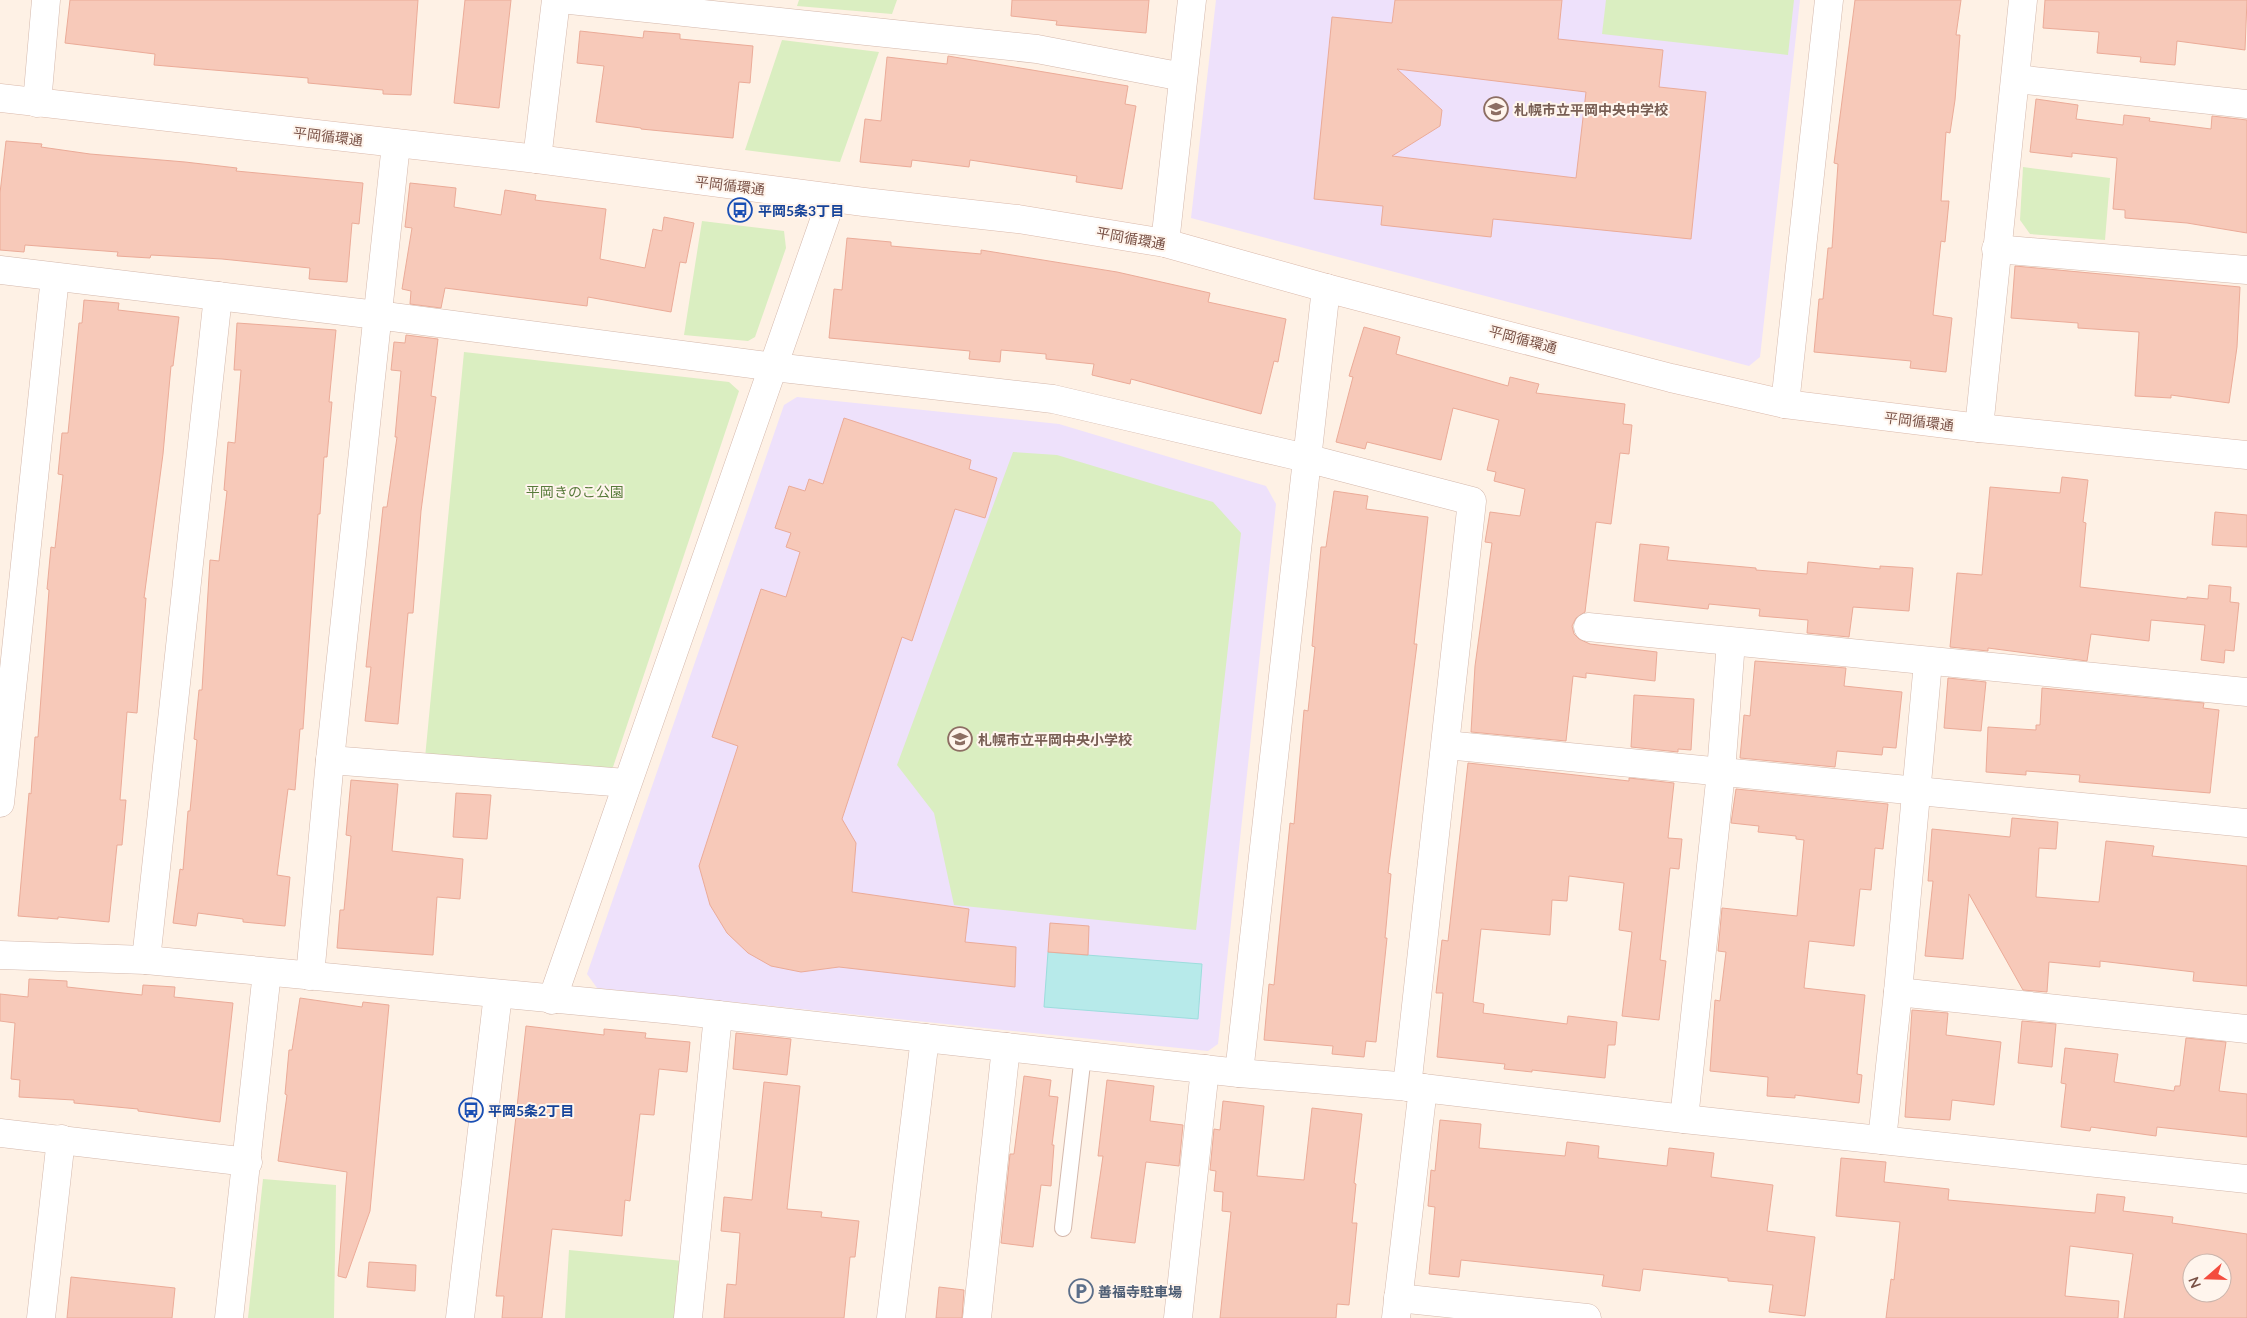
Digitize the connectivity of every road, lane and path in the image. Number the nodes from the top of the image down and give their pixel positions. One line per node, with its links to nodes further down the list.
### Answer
1 (46, 0): 10 (street)
2 (556, 0): 13 (street)
3 (570, 0): 7 (street)
4 (1192, 0): 7 (street)
5 (1829, 0): 24 (street)
6 (2023, 0): 8 (street)
7 (1183, 77): 15 (street)
8 (2016, 79): 11 (street); 16 (street)
9 (0, 98): 10 (street, 平岡循環通)
10 (37, 103): 12 (street, 平岡循環通)
11 (2247, 104)
12 (396, 144): 13 (street, 平岡循環通); 22 (street)
13 (537, 159): 14 (street, 平岡循環通)
14 (832, 198): 15 (street, 平岡循環通); 23 (street)
15 (1165, 243): 20 (street, 平岡循環通)
16 (1996, 249): 18 (street); 25 (street)
17 (0, 270): 19 (street)
18 (2247, 270)
19 (55, 276): 21 (street); 37 (street)
20 (1326, 288): 24 (street, 平岡循環通); 27 (street)
21 (218, 296): 22 (street); 40 (street)
22 (377, 315): 23 (street); 33 (street)
23 (774, 367): 27 (street); 35 (street)
24 (1785, 404): 25 (street, 平岡循環通)
25 (1978, 428): 26 (street, 平岡循環通)
26 (2247, 455)
27 (1306, 458): 32 (street); 52 (street)
28 (1588, 627): 29 (street)
29 (1731, 642): 30 (street); 34 (street)
30 (1928, 662): 31 (street); 36 (street)
31 (2247, 692)
32 (1446, 745): 34 (street); 53 (street)
33 (330, 760): 35 (street); 42 (street)
34 (1721, 772): 36 (street); 54 (street)
35 (626, 783): 45 (street)
36 (1918, 793): 38 (street); 43 (street)
37 (0, 803)
38 (2247, 823)
39 (0, 955): 40 (street)
40 (146, 960): 41 (street)
41 (267, 972): 42 (street); 58 (street)
42 (310, 976): 44 (street)
43 (1898, 992): 47 (street); 57 (street)
44 (498, 994): 45 (street); 64 (street)
45 (552, 1000): 46 (street)
46 (718, 1015): 48 (street); 65 (street)
47 (2247, 1029)
48 (925, 1038): 49 (street); 66 (street)
49 (1006, 1047): 50 (street); 67 (street)
50 (1083, 1055): 51 (street); 60 (lane)
51 (1205, 1069): 52 (street); 68 (street)
52 (1239, 1073): 53 (street)
53 (1415, 1088): 54 (street); 61 (street)
54 (1684, 1119): 57 (street)
55 (0, 1133): 56 (street)
56 (61, 1139): 58 (street); 62 (street)
57 (1882, 1140): 59 (street)
58 (248, 1162): 63 (street)
59 (2247, 1180)
60 (1063, 1228)
61 (1397, 1308): 69 (street)
62 (41, 1318)
63 (229, 1318)
64 (460, 1318)
65 (688, 1318)
66 (891, 1318)
67 (977, 1318)
68 (1178, 1318)
69 (1587, 1318)

